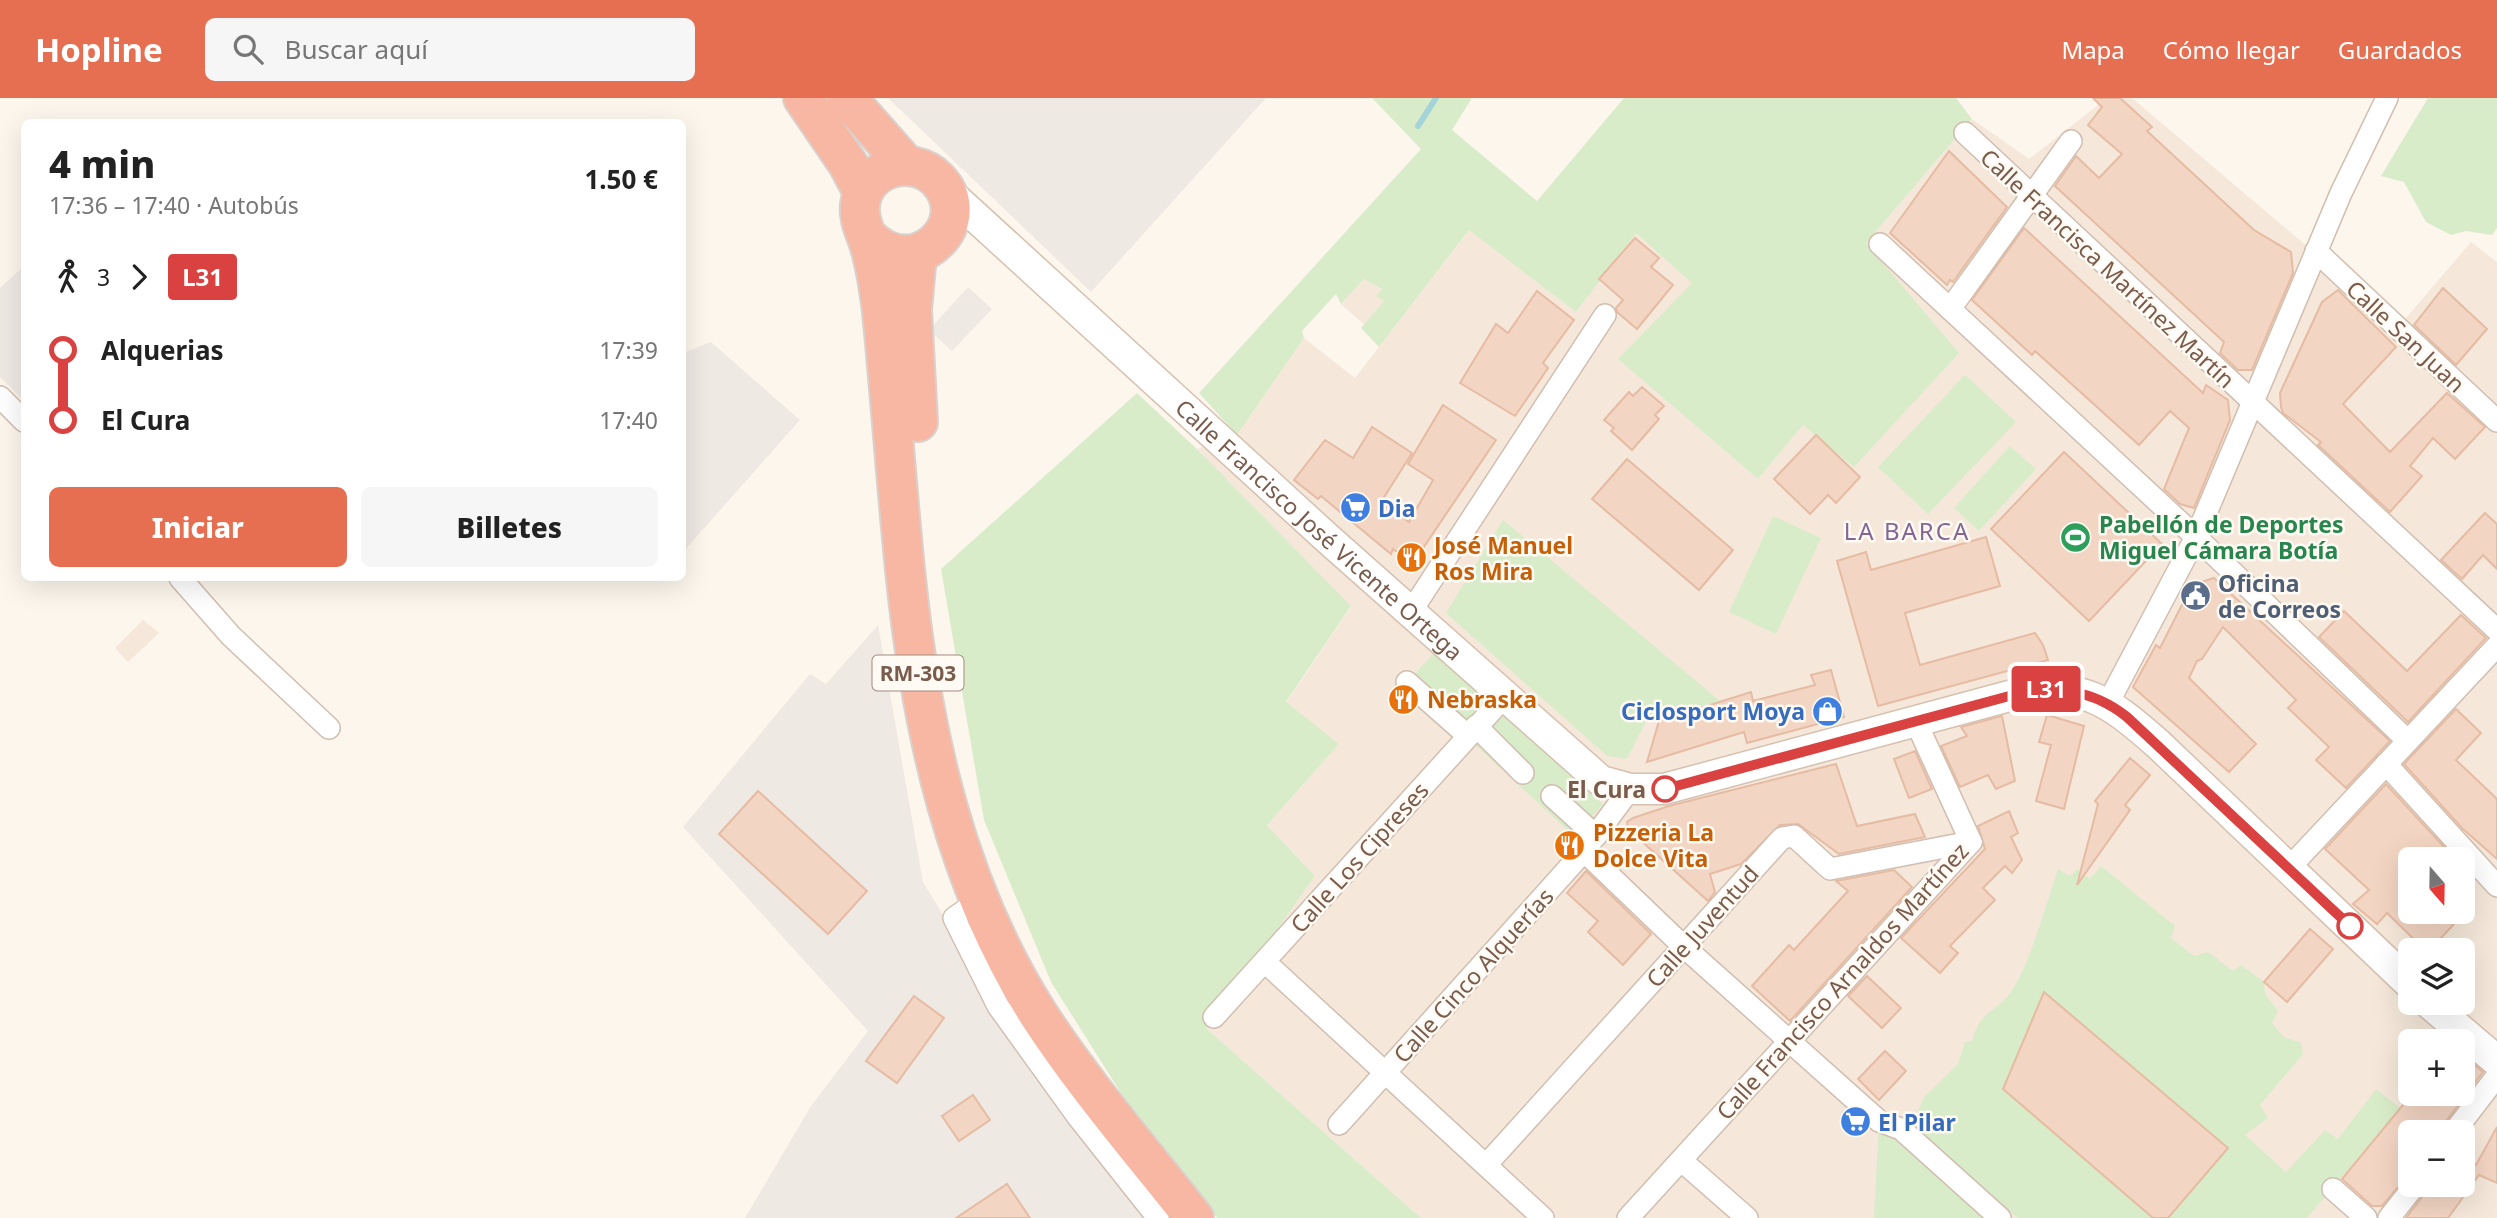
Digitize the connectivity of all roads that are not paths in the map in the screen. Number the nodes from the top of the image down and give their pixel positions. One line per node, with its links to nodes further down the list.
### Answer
1 (803, 98): 8 (highway, RM-303)
2 (847, 98): 6 (highway)
3 (2387, 98): 13 (street)
4 (1965, 134): 9 (street, Calle Francisca Martínez Martín)
5 (2071, 141): 9 (street)
6 (906, 165): 7 (highway); 8 (highway)
7 (945, 189): 12 (highway, RM-303); 14 (street, Calle Francisco José Vicente Ortega)
8 (863, 192): 10 (highway, RM-303)
9 (2031, 196): 15 (street); 18 (street, Calle Francisca Martínez Martín)
10 (868, 237): 12 (highway); 41 (highway, RM-303)
11 (1880, 244): 15 (street)
12 (929, 245): 14 (street); 50 (highway, RM-303)
13 (2316, 251): 18 (street); 20 (street, Calle San Juan)
14 (1018, 253): 23 (street, Calle Francisco José Vicente Ortega)
15 (1951, 309): 21 (street)
16 (1605, 315): 23 (street)
17 (0, 397): 19 (street)
18 (2252, 402): 21 (street); 24 (street, Calle Francisca Martínez Martín)
19 (21, 418)
20 (2497, 421)
21 (2196, 537): 28 (street); 32 (street)
22 (183, 581): 30 (street)
23 (1410, 612): 27 (street, Calle Francisco José Vicente Ortega)
24 (2497, 630)
25 (2497, 646): 32 (street)
26 (1407, 682): 31 (street)
27 (1504, 697): 31 (street, Calle Los Cipreses); 35 (street, Calle Francisco José Vicente Ortega)
28 (2108, 703): 29 (street, Calle Francisco José Vicente Ortega); 39 (street)
29 (1916, 722): 35 (street, Calle Francisco José Vicente Ortega); 37 (street, Calle Francisco Arnaldos Martínez)
30 (328, 728)
31 (1472, 731): 34 (street); 43 (street, Calle Los Cipreses)
32 (2408, 741): 33 (street)
33 (2386, 764): 39 (street); 40 (street)
34 (1523, 773)
35 (1630, 789): 38 (street, Calle Cinco Alquerías)
36 (1552, 796): 38 (street)
37 (1970, 842): 42 (street, Calle Juventud); 47 (street, Calle Francisco Arnaldos Martínez)
38 (1590, 844): 42 (street); 49 (street, Calle Cinco Alquerías)
39 (2289, 868): 44 (street)
40 (2496, 884)
41 (980, 900): 50 (highway, RM-303); 58 (street)
42 (1683, 946): 47 (street); 55 (street, Calle Juventud)
43 (1265, 962): 46 (street, Calle Los Cipreses); 49 (street)
44 (2398, 972)
45 (2443, 1015): 48 (street)
46 (1214, 1017)
47 (1789, 1042): 54 (street, Calle Francisco Arnaldos Martínez); 63 (street)
48 (2497, 1060)
49 (1385, 1073): 53 (street, Calle Cinco Alquerías); 55 (street)
50 (1084, 1075): 59 (highway, RM-303)
51 (2497, 1076): 52 (street)
52 (2463, 1120)
53 (1339, 1124)
54 (1682, 1161): 61 (street, Calle Francisco Arnaldos Martínez); 62 (street)
55 (1486, 1165): 60 (street)
56 (2333, 1189): 64 (street)
57 (2405, 1197): 65 (street)
58 (1158, 1218)
59 (1194, 1218)
60 (1543, 1218)
61 (1628, 1218)
62 (1747, 1218)
63 (2000, 1218)
64 (2366, 1218)
65 (2389, 1218)

